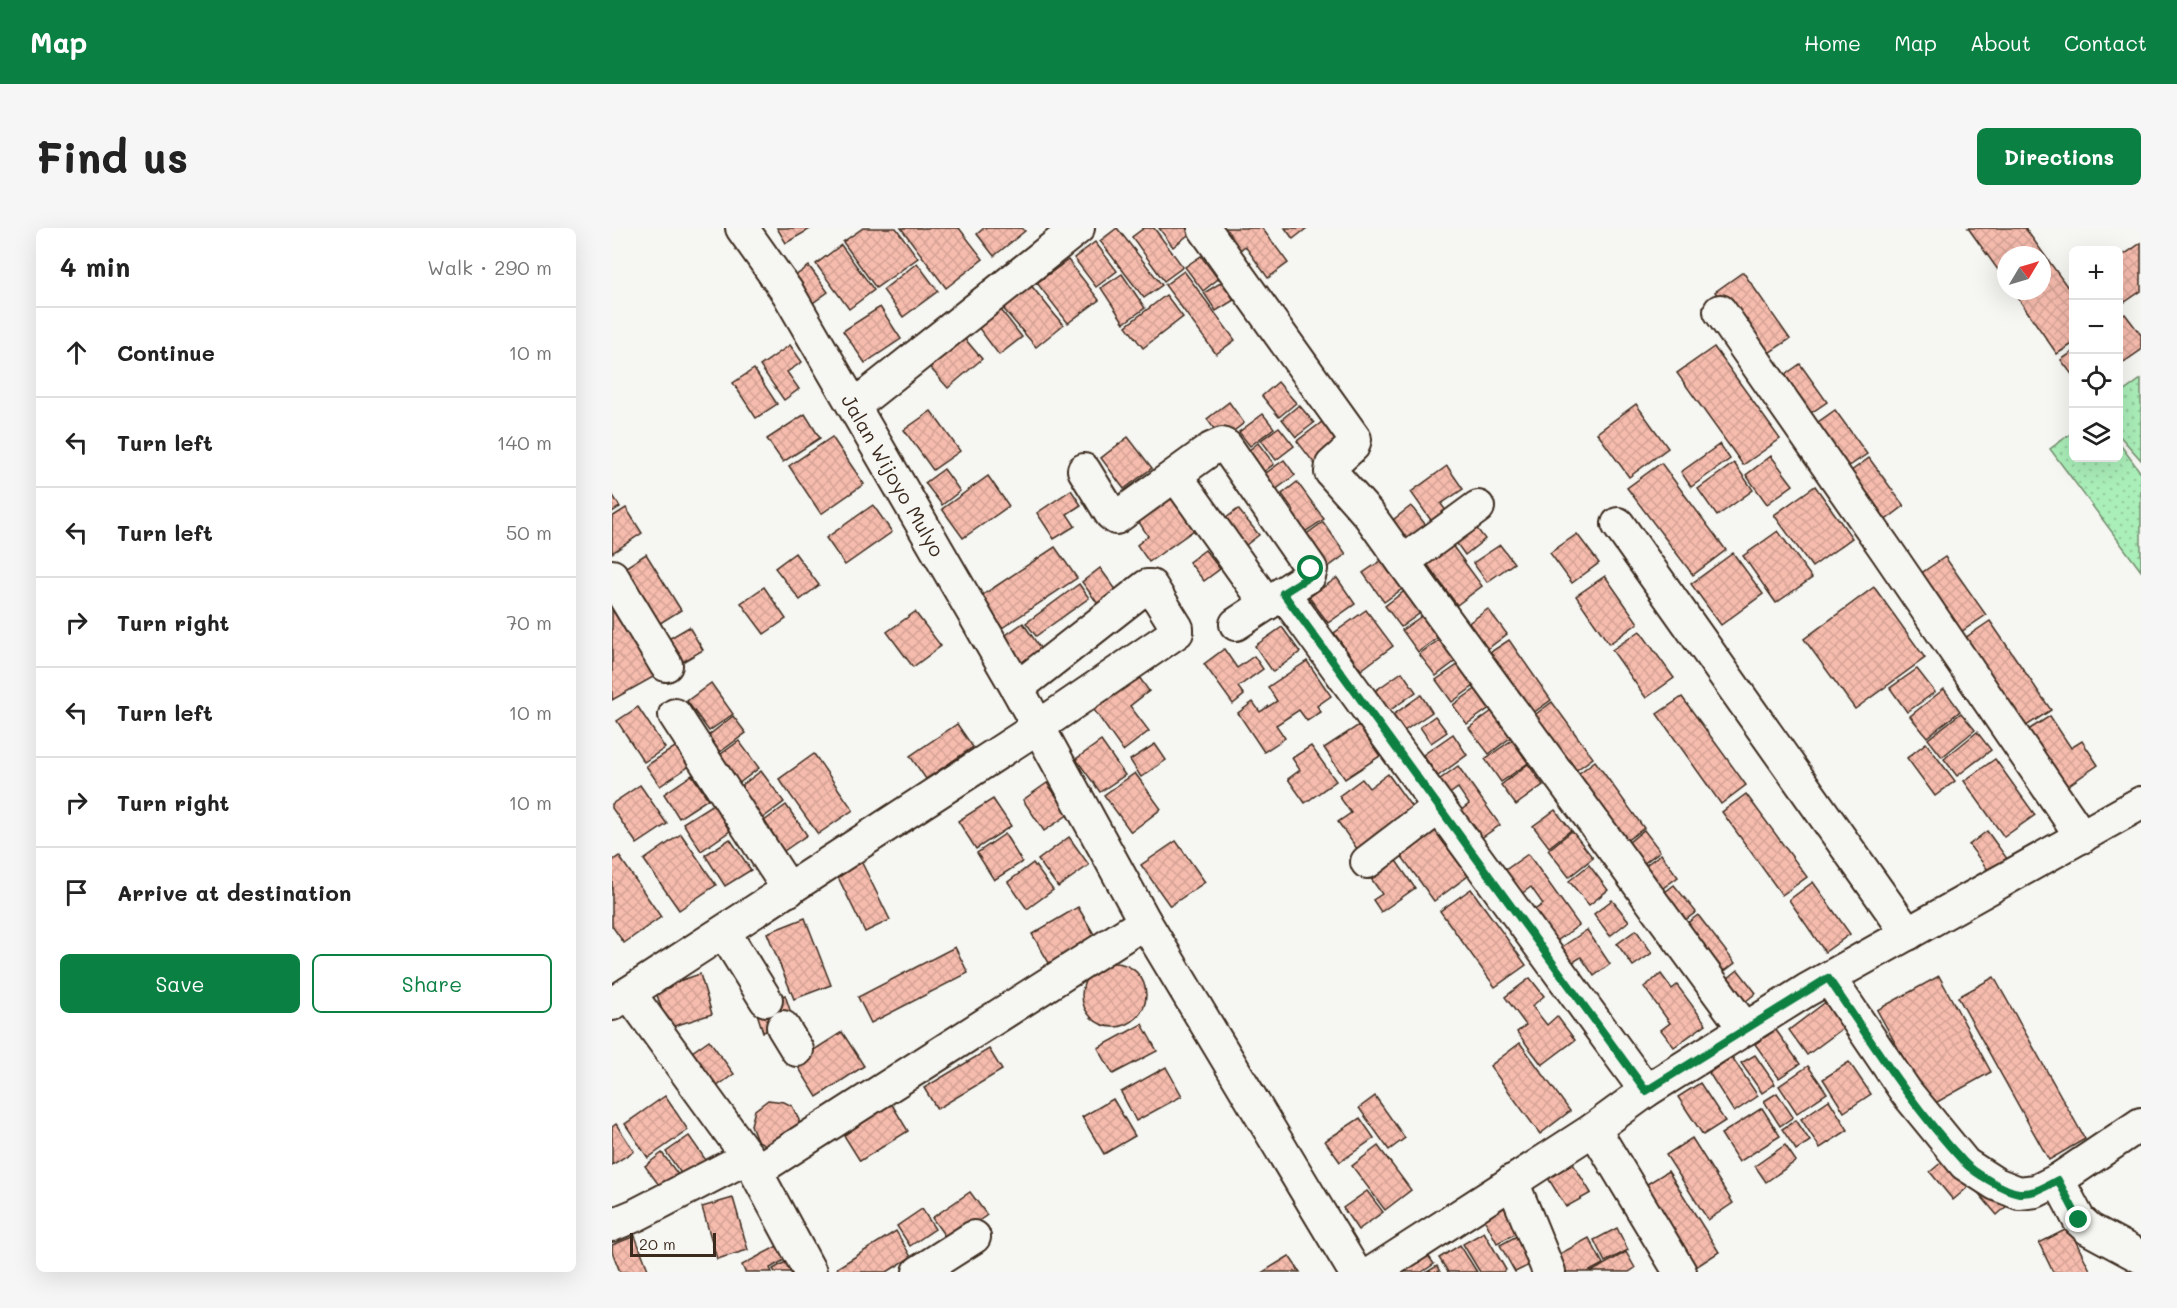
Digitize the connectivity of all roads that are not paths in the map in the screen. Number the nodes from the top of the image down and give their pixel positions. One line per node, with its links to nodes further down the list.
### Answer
1 (742, 228): 5 (street, Jalan Wijoyo Mulyo)
2 (1078, 228): 5 (street)
3 (1204, 228): 10 (street)
4 (1720, 311): 20 (street)
5 (854, 406): 15 (street, Jalan Wijoyo Mulyo)
6 (1084, 470): 7 (street)
7 (1176, 476): 12 (street); 12 (street)
8 (1478, 507): 10 (street)
9 (1618, 524): 25 (street)
10 (1402, 562): 29 (street)
11 (616, 590): 14 (street)
12 (1275, 598): 13 (street); 19 (street)
13 (1236, 624)
14 (666, 665)
15 (1017, 688): 17 (street, Jalan Wijoyo Mulyo); 17 (street)
16 (675, 715): 22 (street)
17 (1038, 727): 22 (street); 23 (street, Jalan Wijoyo Mulyo)
18 (2141, 803): 20 (street)
19 (1439, 807): 21 (street); 30 (street)
20 (2082, 837): 25 (street)
21 (1367, 861)
22 (789, 890): 24 (street)
23 (1145, 922): 33 (street); 41 (street, Jalan Wijoyo Mulyo)
24 (724, 932): 27 (street); 28 (street)
25 (1908, 934): 26 (street)
26 (1828, 978): 29 (street); 34 (street)
27 (620, 998): 33 (street)
28 (766, 1000)
29 (1745, 1029): 30 (street)
30 (1646, 1091): 32 (street)
31 (2141, 1124): 34 (street)
32 (1594, 1129): 35 (street); 44 (street)
33 (752, 1164): 36 (street); 39 (street)
34 (2058, 1180): 38 (street)
35 (1512, 1181): 42 (street); 43 (street)
36 (612, 1225)
37 (974, 1237): 40 (street)
38 (2141, 1257)
39 (810, 1272)
40 (919, 1272)
41 (1356, 1272)
42 (1373, 1272)
43 (1549, 1272)
44 (1680, 1272)

